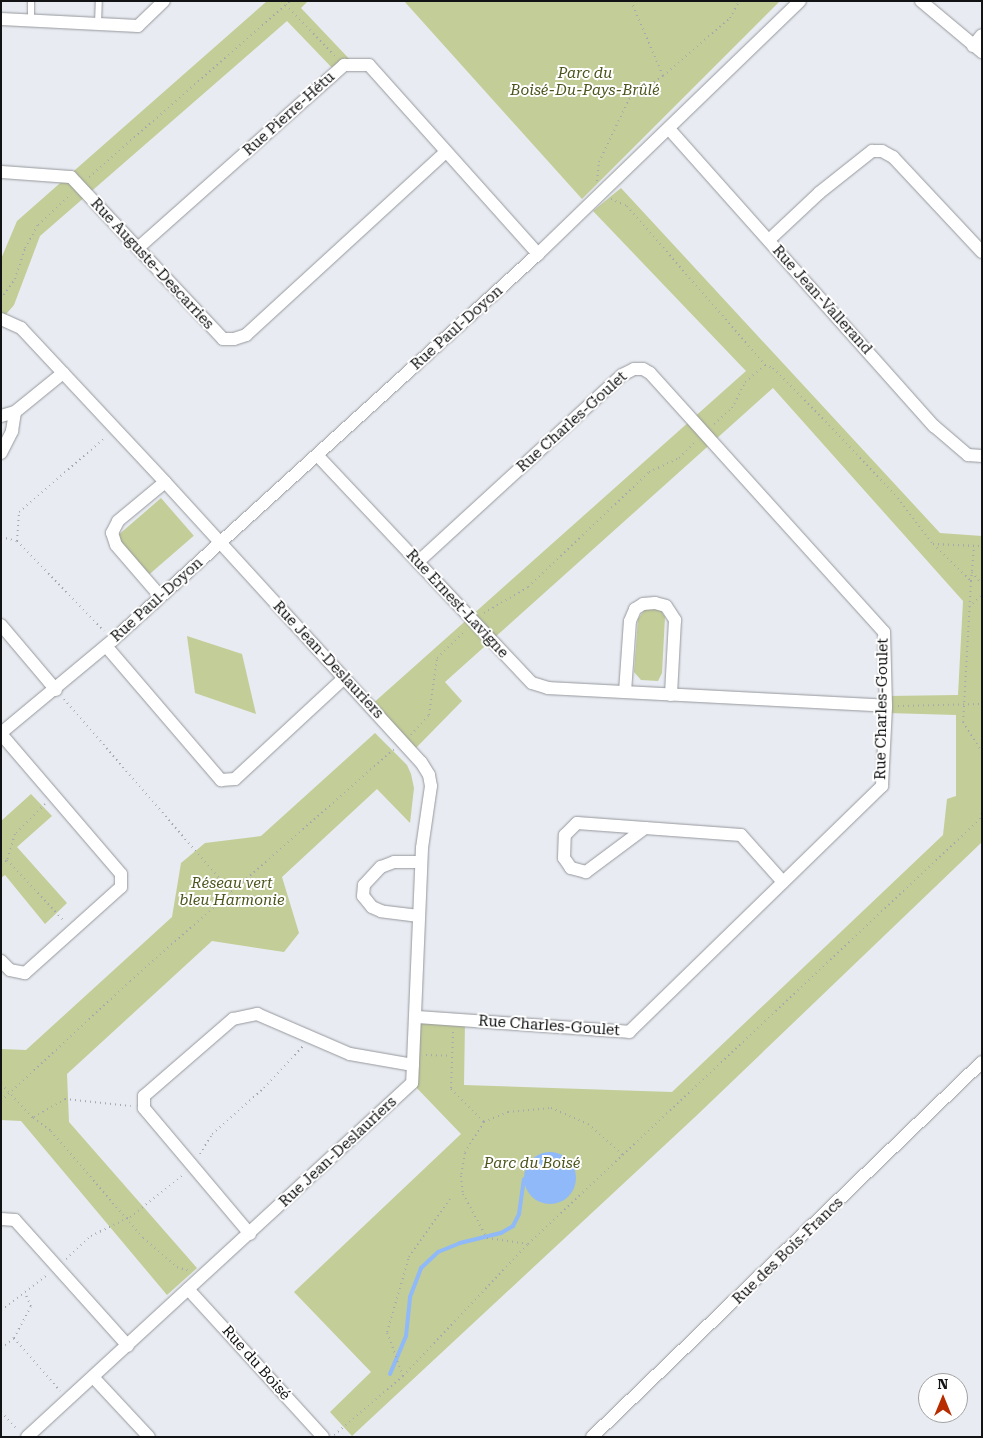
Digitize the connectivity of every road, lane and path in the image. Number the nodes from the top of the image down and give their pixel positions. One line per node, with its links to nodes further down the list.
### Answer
1 (31, 1): 12 (lane)
2 (99, 1): 13 (lane)
3 (164, 1): 13 (street)
4 (282, 1): 10 (path)
5 (290, 1): 10 (path)
6 (631, 1): 17 (path)
7 (740, 1): 17 (path)
8 (800, 1): 18 (street, Rue Paul-Doyon)
9 (921, 1): 15 (street)
10 (286, 6): 16 (path); 21 (path)
11 (1, 20): 12 (street)
12 (31, 21): 13 (street)
13 (98, 24)
14 (982, 35): 15 (street)
15 (977, 49)
16 (344, 65): 19 (street, Rue Pierre-Hétu); 24 (street, Rue Pierre-Hétu)
17 (663, 76): 22 (path)
18 (670, 130): 22 (street, Rue Paul-Doyon); 23 (street, Rue Jean-Vallerand)
19 (446, 152): 24 (street, Rue Auguste-Descarries); 26 (street, Rue Pierre-Hétu)
20 (1, 172): 21 (street, Rue Auguste-Descarries)
21 (79, 186): 24 (street, Rue Auguste-Descarries); 27 (path)
22 (605, 192): 26 (street, Rue Paul-Doyon); 40 (path)
23 (769, 240): 25 (street); 35 (street, Rue Jean-Vallerand)
24 (138, 248)
25 (982, 252)
26 (538, 254): 34 (street, Rue Paul-Doyon)
27 (1, 299)
28 (1, 319): 29 (street, Rue Jean-Deslauriers)
29 (63, 373): 30 (street); 32 (street, Rue Jean-Deslauriers)
30 (15, 412): 31 (street); 33 (street)
31 (1, 416)
32 (115, 429): 36 (street, Rue Jean-Deslauriers); 38 (path)
33 (1, 452)
34 (318, 455): 39 (street, Rue Paul-Doyon); 42 (street, Rue Ernest-Lavigne)
35 (982, 456)
36 (165, 482): 39 (street, Rue Jean-Deslauriers); 47 (street)
37 (1, 537): 38 (path)
38 (17, 541): 50 (path)
39 (220, 544): 47 (street, Rue Paul-Doyon); 51 (street, Rue Jean-Deslauriers)
40 (933, 544): 41 (path); 43 (path); 44 (path)
41 (982, 546)
42 (418, 562): 53 (street, Rue Ernest-Lavigne); 57 (street, Rue Charles-Goulet)
43 (972, 572): 44 (path); 45 (path)
44 (971, 581): 48 (path)
45 (982, 584)
46 (982, 595): 48 (path)
47 (160, 596): 50 (street, Rue Paul-Doyon)
48 (969, 607): 55 (path)
49 (1, 625): 52 (street)
50 (109, 643): 51 (street, Rue Paul-Doyon); 52 (street, Rue Paul-Doyon)
51 (344, 678): 64 (street, Rue Jean-Deslauriers)
52 (56, 690): 58 (street, Rue Paul-Doyon); 67 (path)
53 (626, 692): 54 (street, Rue Ernest-Lavigne); 54 (street)
54 (671, 695): 57 (street, Rue Ernest-Lavigne)
55 (962, 704): 56 (path); 57 (path); 59 (path)
56 (982, 704)
57 (886, 706): 66 (street, Rue Charles-Goulet)
58 (1, 734): 60 (street, Rue Paul-Doyon)
59 (982, 752)
60 (54, 795): 63 (path); 69 (street, Rue Paul-Doyon)
61 (982, 812): 81 (path)
62 (645, 828): 62 (street); 66 (street)
63 (7, 860): 65 (path); 69 (path)
64 (421, 862): 68 (street, Rue Jean-Deslauriers); 68 (street)
65 (1, 864)
66 (783, 882): 72 (street, Rue Charles-Goulet)
67 (232, 892)
68 (419, 916): 71 (street, Rue Jean-Deslauriers)
69 (72, 930): 70 (street, Rue Paul-Doyon)
70 (1, 960)
71 (416, 1018): 72 (street, Rue Charles-Goulet); 75 (street, Rue Jean-Deslauriers)
72 (454, 1020): 74 (path)
73 (312, 1037): 75 (street); 78 (street); 82 (path)
74 (452, 1056): 75 (path); 80 (path)
75 (414, 1060): 86 (street, Rue Jean-Deslauriers)
76 (982, 1062): 104 (street, Rue des Bois-Francs)
77 (1, 1084): 79 (path)
78 (144, 1108): 79 (path); 82 (street)
79 (34, 1118): 85 (path)
80 (484, 1122): 81 (path); 87 (path)
81 (624, 1157): 87 (path)
82 (193, 1166): 85 (path); 86 (street)
83 (451, 1197): 96 (path)
84 (1, 1219): 88 (street)
85 (126, 1219): 88 (path); 89 (path)
86 (250, 1234): 90 (street, Rue Jean-Deslauriers)
87 (528, 1244): 96 (path)
88 (58, 1267): 91 (path); 94 (street)
89 (192, 1273)
90 (188, 1288): 94 (street, Rue Jean-Deslauriers); 102 (street, Rue du Boisé)
91 (25, 1292): 92 (path); 93 (path)
92 (1, 1310)
93 (14, 1338): 95 (path); 98 (path)
94 (128, 1346): 97 (street, Rue Jean-Deslauriers)
95 (1, 1348)
96 (403, 1376): 103 (path)
97 (93, 1377): 100 (street, Rue Jean-Deslauriers); 101 (street)
98 (62, 1393)
99 (1, 1412): 100 (path)
100 (25, 1437)
101 (149, 1437)
102 (323, 1437)
103 (332, 1437)
104 (592, 1437)

